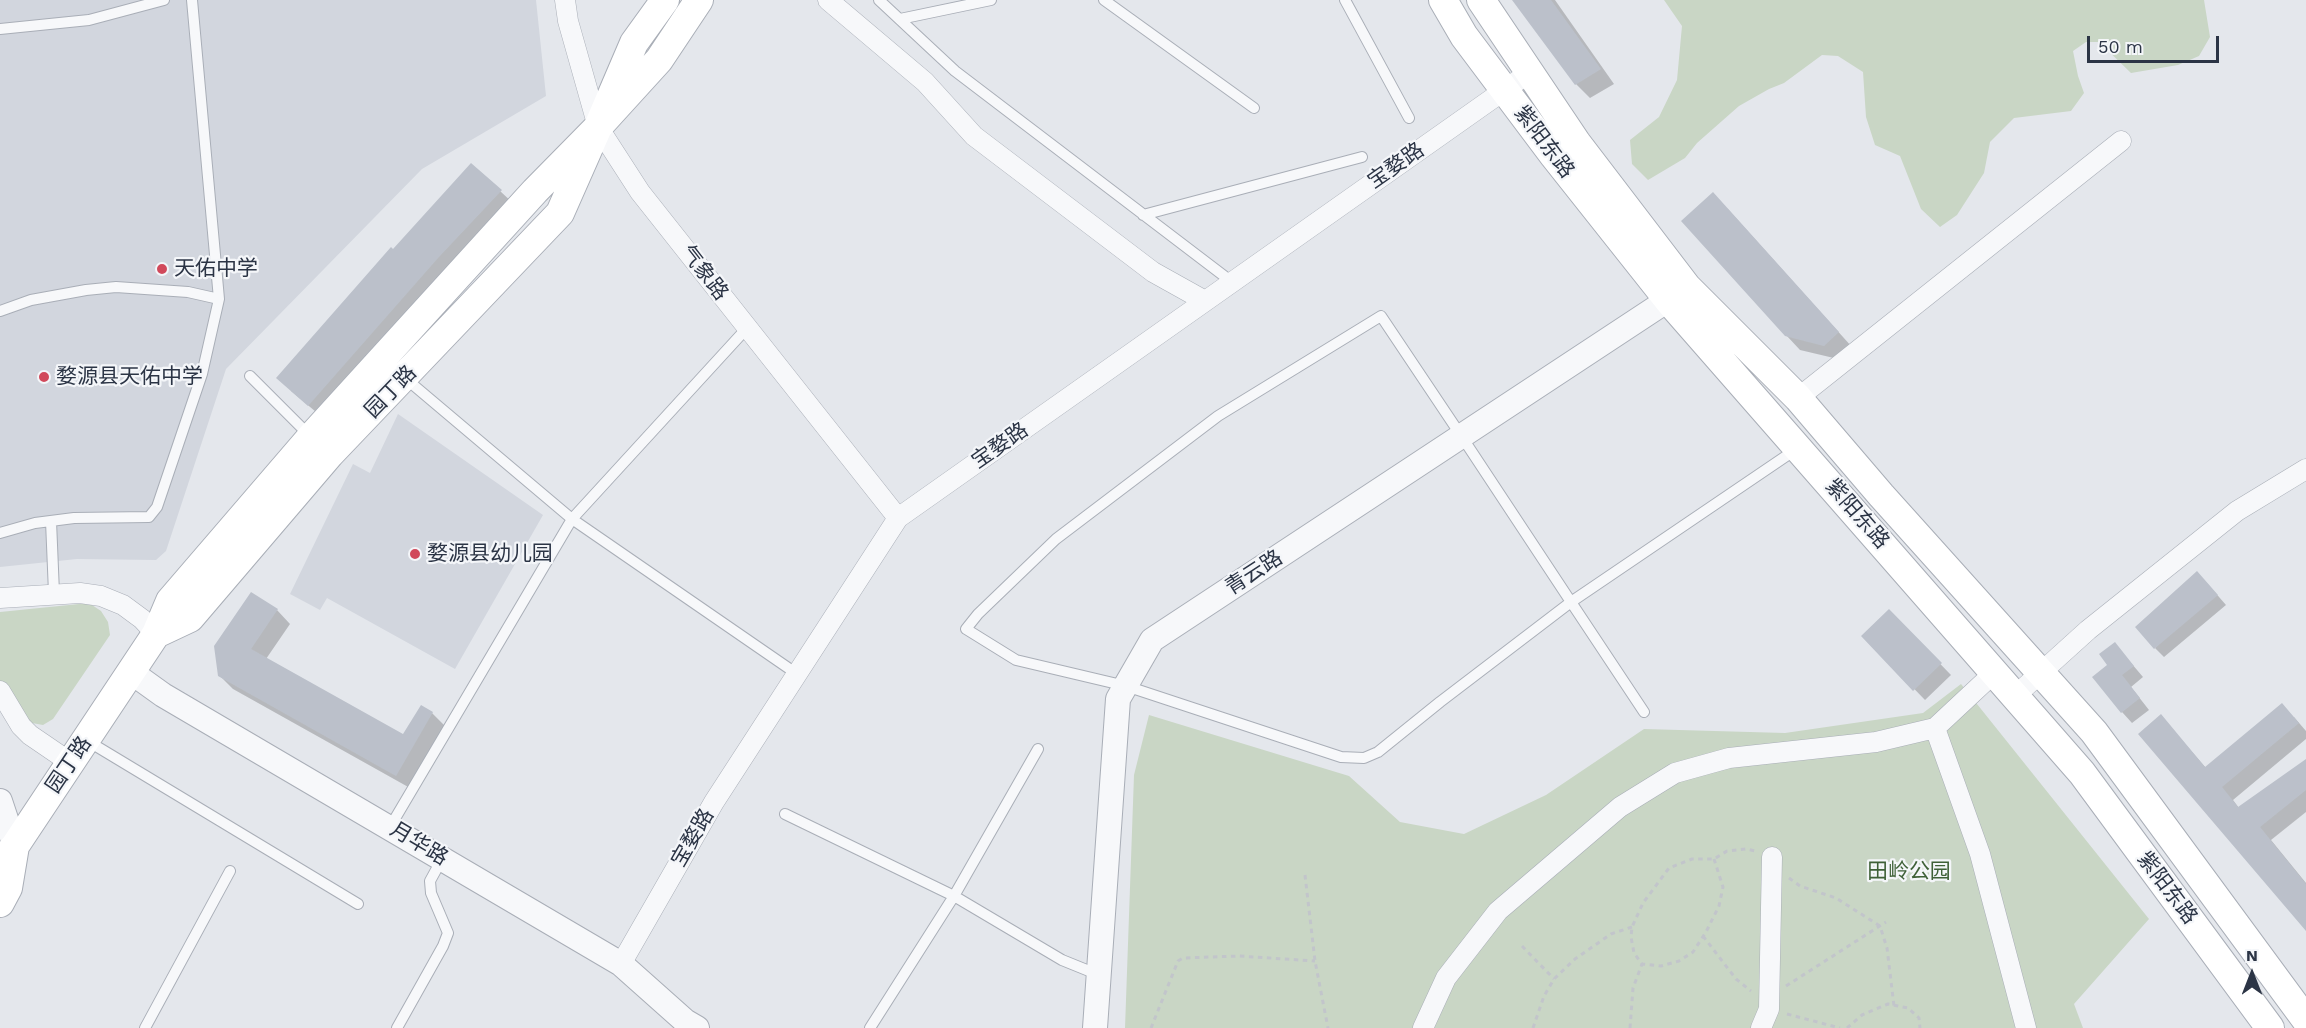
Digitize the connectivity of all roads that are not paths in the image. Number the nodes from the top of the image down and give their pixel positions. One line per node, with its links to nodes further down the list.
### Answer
1 (164, 0): 14 (lane)
2 (192, 0): 25 (lane)
3 (566, 0): 19 (street, 气象路)
4 (665, 0): 19 (main road, 园丁路)
5 (699, 0): 19 (main road, 园丁路)
6 (828, 0): 26 (street)
7 (879, 0): 13 (lane)
8 (991, 0): 13 (lane)
9 (1104, 0): 17 (lane)
10 (1345, 0): 18 (lane)
11 (1443, 0): 16 (main road, 紫阳东路)
12 (1481, 0): 15 (main road, 紫阳东路)
13 (900, 19): 22 (lane)
14 (0, 29)
15 (1530, 72): 16 (street, 宝婺路); 24 (main road, 紫阳东路)
16 (1504, 90): 23 (street, 宝婺路); 24 (main road, 紫阳东路)
17 (1254, 108)
18 (1409, 118)
19 (598, 127): 28 (street, 气象路); 30 (main road, 园丁路); 33 (main road, 园丁路)
20 (2121, 141): 31 (street)
21 (1362, 157): 22 (lane)
22 (1143, 215): 23 (lane)
23 (1232, 282): 26 (street, 宝婺路)
24 (1678, 294): 31 (main road, 紫阳东路); 32 (street, 青云路); 34 (main road, 紫阳东路)
25 (219, 299): 27 (lane); 38 (lane)
26 (1205, 301): 37 (street, 宝婺路)
27 (0, 311)
28 (747, 328): 36 (lane); 37 (street, 气象路)
29 (250, 376): 33 (lane)
30 (405, 377): 33 (main road, 园丁路); 36 (lane)
31 (1798, 398): 46 (main road, 紫阳东路)
32 (1462, 437): 42 (lane); 48 (street, 青云路); 48 (lane)
33 (320, 446): 43 (main road, 园丁路)
34 (1799, 448): 42 (lane); 45 (main road, 紫阳东路)
35 (2306, 469): 46 (street)
36 (572, 519): 47 (lane); 57 (lane)
37 (898, 519): 47 (street, 宝婺路)
38 (51, 521): 39 (lane); 40 (lane)
39 (0, 533)
40 (54, 593): 41 (street); 43 (street)
41 (0, 598)
42 (1571, 602): 48 (lane); 51 (lane)
43 (156, 634): 44 (main road, 园丁路)
44 (131, 672): 54 (main road, 园丁路); 57 (street, 月华路)
45 (1995, 672): 50 (main road, 紫阳东路); 52 (street)
46 (2040, 672): 50 (street); 67 (main road, 紫阳东路)
47 (797, 674): 65 (street, 宝婺路)
48 (1125, 686): 66 (street, 青云路)
49 (0, 691): 54 (street)
50 (2015, 696): 76 (main road, 紫阳东路)
51 (1644, 712)
52 (1935, 728): 73 (street); 75 (street)
53 (1038, 749): 62 (lane)
54 (78, 752): 58 (main road, 园丁路); 64 (lane)
55 (0, 801): 58 (street)
56 (785, 814): 62 (lane)
57 (390, 827): 60 (street, 月华路)
58 (5, 849): 63 (main road)
59 (1772, 857): 74 (street)
60 (443, 858): 65 (street, 月华路); 70 (lane)
61 (230, 871): 69 (lane)
62 (954, 896): 66 (lane); 71 (lane)
63 (0, 903)
64 (358, 904)
65 (621, 963): 68 (street, 月华路)
66 (1099, 975): 72 (street, 青云路)
67 (2306, 1020)
68 (688, 1026)
69 (145, 1028)
70 (397, 1028)
71 (870, 1028)
72 (1095, 1028)
73 (1423, 1028)
74 (1761, 1028)
75 (2026, 1028)
76 (2270, 1028)

